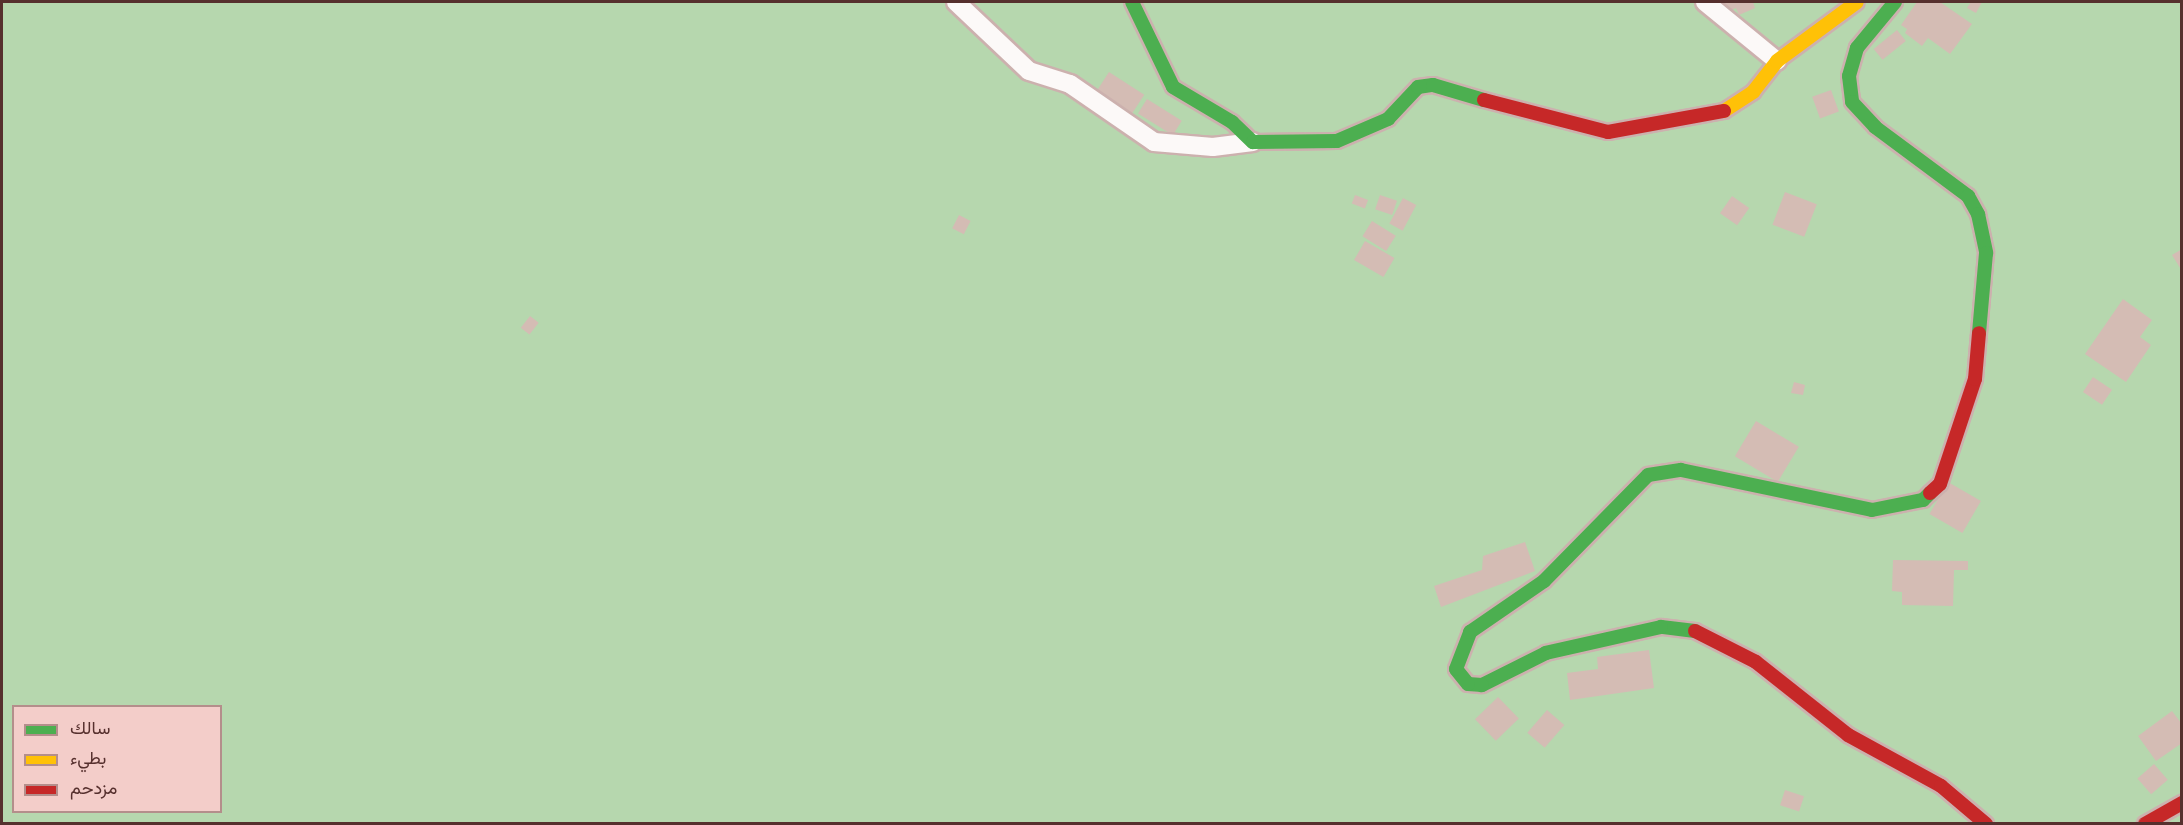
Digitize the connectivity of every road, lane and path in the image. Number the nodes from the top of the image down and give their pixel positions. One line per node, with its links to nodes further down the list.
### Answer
1 (956, 2): 7 (street)
2 (1132, 2): 7 (main road)
3 (1705, 2): 6 (street)
4 (1857, 2): 6 (main road)
5 (1894, 2): 9 (main road)
6 (1778, 61): 7 (main road)
7 (1253, 142)
8 (2181, 803): 10 (main road)
9 (1986, 824)
10 (2145, 824)

